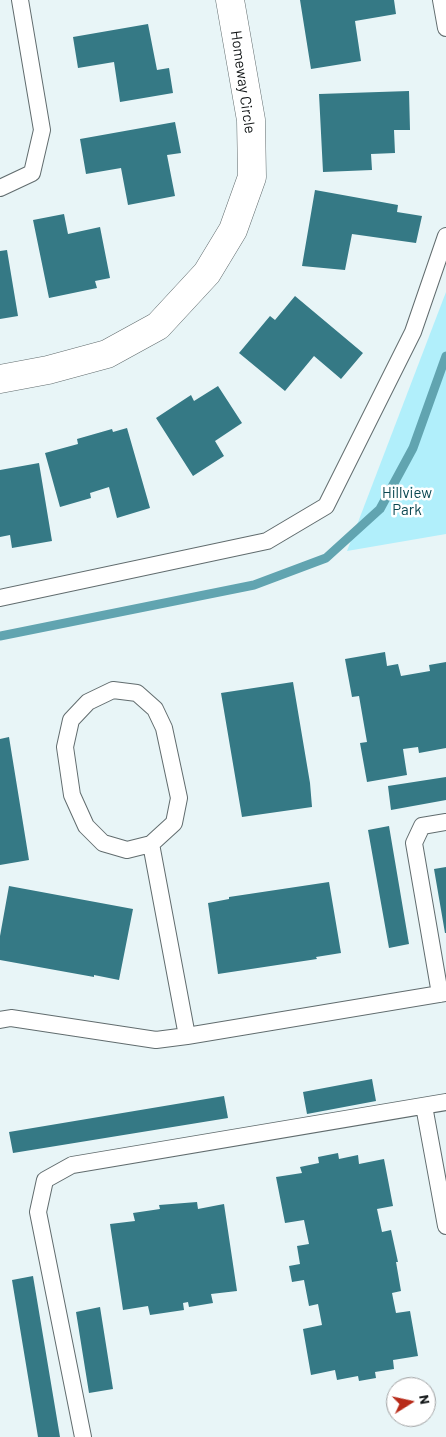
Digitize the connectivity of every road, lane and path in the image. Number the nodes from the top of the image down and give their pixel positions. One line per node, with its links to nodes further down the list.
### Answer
1 (20, 0): 5 (lane)
2 (230, 0): 7 (street, Homeway Circle)
3 (441, 0): 4 (lane)
4 (446, 28)
5 (0, 188)
6 (446, 236): 8 (lane)
7 (0, 379)
8 (0, 598)
9 (446, 822): 11 (lane)
10 (151, 844): 10 (lane); 13 (lane)
11 (443, 993): 13 (lane)
12 (0, 1020): 13 (lane)
13 (187, 1036)
14 (446, 1102): 15 (lane)
15 (424, 1106): 16 (lane); 17 (lane)
16 (446, 1226)
17 (83, 1437)

